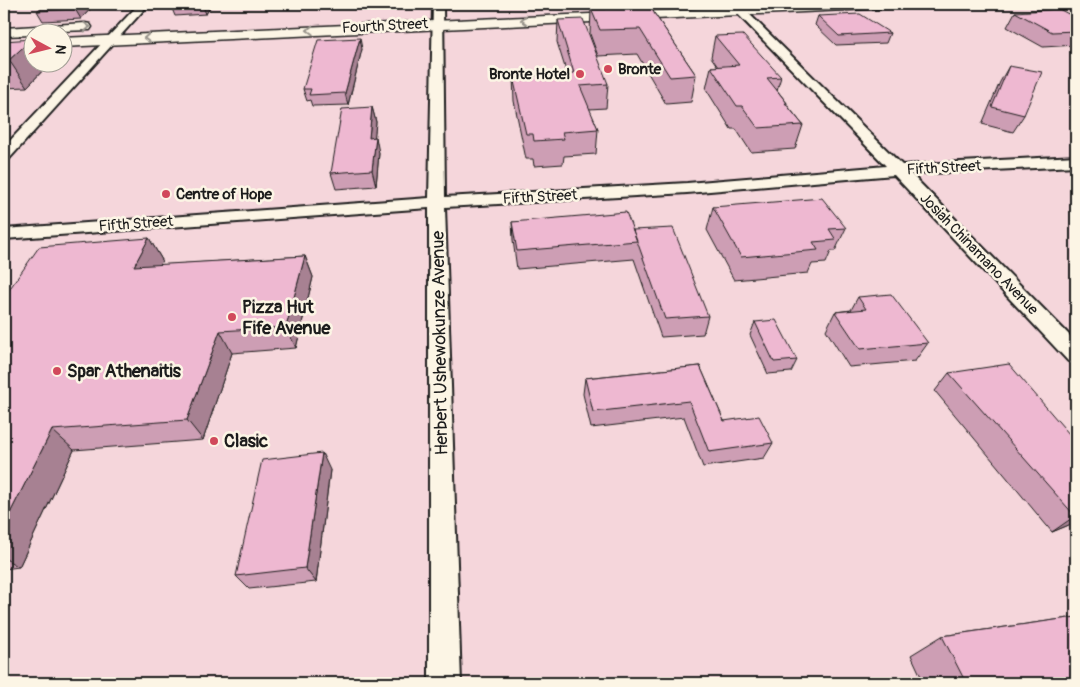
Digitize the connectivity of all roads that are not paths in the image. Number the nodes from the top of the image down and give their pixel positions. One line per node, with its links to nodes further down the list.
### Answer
1 (144, 4): 10 (street)
2 (624, 4): 7 (main road)
3 (888, 4): 6 (main road, Fourth Street)
4 (1063, 4): 5 (main road)
5 (1076, 6)
6 (736, 7): 7 (main road, Fourth Street, one-way to 7); 18 (street, Josiah Chinamano Avenue)
7 (438, 13): 8 (main road); 11 (main road, Fourth Street, one-way to 11); 19 (street, Herbert Ushewokunze Avenue)
8 (241, 21)
9 (143, 25): 10 (main road)
10 (124, 26): 11 (main road)
11 (104, 31): 12 (main road, one-way to 11); 13 (main road, Fourth Street); 16 (street)
12 (4, 32)
13 (72, 40)
14 (22, 45): 15 (main road)
15 (4, 46)
16 (4, 156)
17 (1076, 161): 18 (street, Fifth Street)
18 (898, 170): 19 (street, Fifth Street); 21 (street, Josiah Chinamano Avenue)
19 (437, 202): 20 (street, Fifth Street); 22 (street, Herbert Ushewokunze Avenue)
20 (4, 234)
21 (1076, 355)
22 (445, 683)

